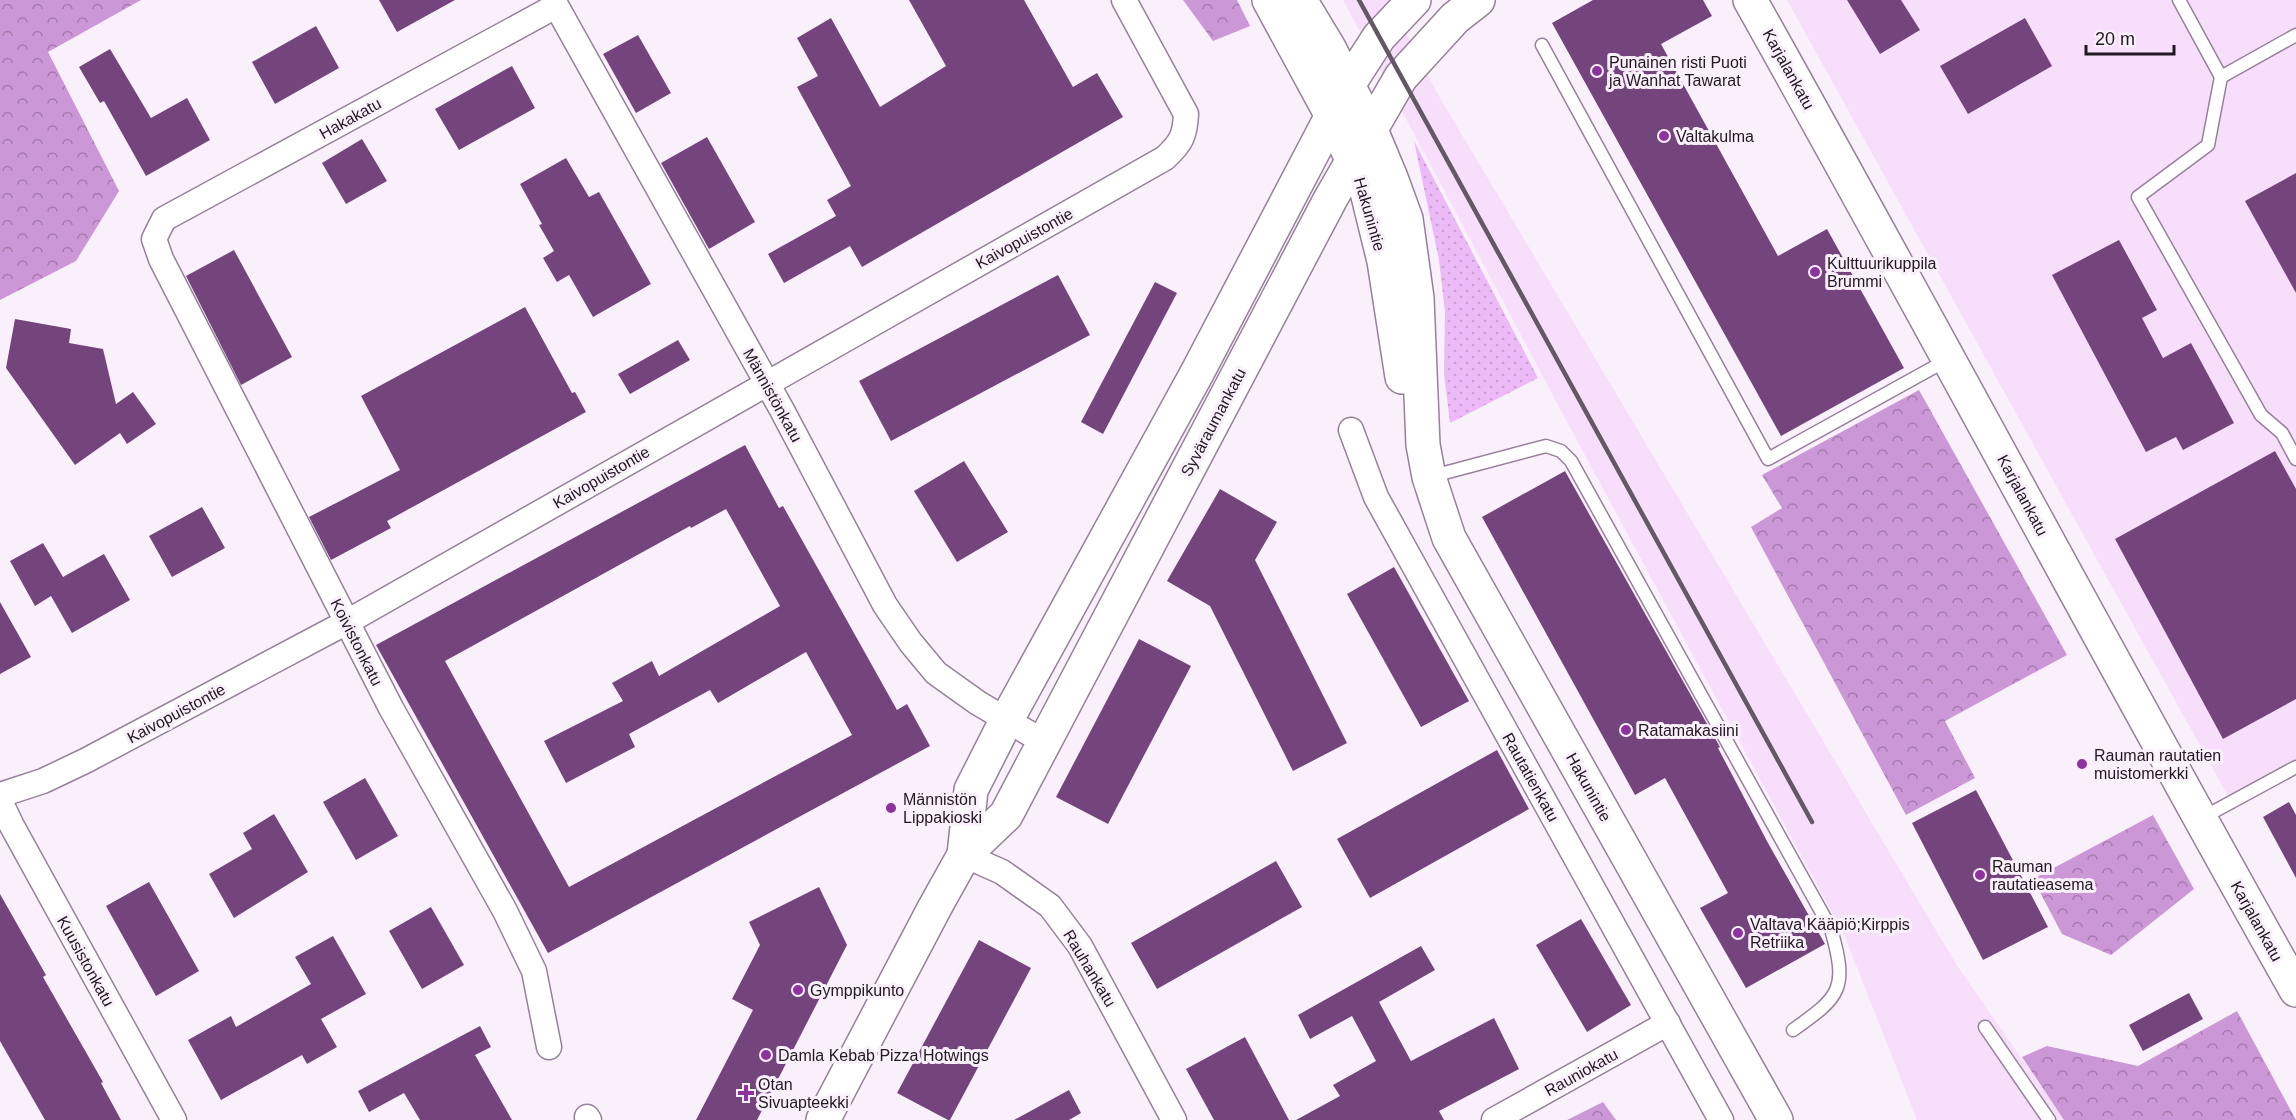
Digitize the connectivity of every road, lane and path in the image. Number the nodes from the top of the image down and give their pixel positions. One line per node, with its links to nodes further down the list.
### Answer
1 (1124, 0): 18 (street, Kaivopuistontie)
2 (1269, 0): 13 (main road, Hakunintie)
3 (1300, 0): 12 (main road, Hakunintie)
4 (1414, 0): 12 (main road, Syväraumankatu)
5 (1478, 0): 14 (main road, Syväraumankatu)
6 (1750, 0): 17 (main road, Karjalankatu)
7 (2179, 0): 11 (lane)
8 (555, 3): 16 (street, Hakakatu); 18 (street, Männistönkatu)
9 (2296, 35): 11 (lane)
10 (1542, 45): 17 (lane)
11 (2222, 77): 21 (lane)
12 (1348, 85): 13 (main road, Syväraumankatu); 14 (main road, Hakunintie)
13 (1332, 116): 15 (main road, Hakunintie); 24 (main road, Syväraumankatu)
14 (1371, 130): 15 (main road, Syväraumankatu); 20 (main road, Hakunintie)
15 (1354, 160): 20 (main road, Hakunintie); 25 (main road, Syväraumankatu)
16 (154, 239): 23 (street, Koivistonkatu)
17 (1949, 359): 29 (main road, Karjalankatu)
18 (767, 383): 23 (street, Kaivopuistontie); 24 (street, Männistönkatu)
19 (1351, 430): 32 (street, Rautatienkatu)
20 (1423, 445): 22 (main road, Hakunintie)
21 (2296, 459)
22 (1429, 477): 34 (lane); 41 (main road, Hakunintie)
23 (347, 622): 27 (street, Kaivopuistontie); 35 (street, Koivistonkatu)
24 (1006, 721): 25 (street, Männistönkatu); 30 (main road, Syväraumankatu)
25 (1044, 742): 30 (main road, Syväraumankatu)
26 (2296, 766): 29 (lane)
27 (0, 795)
28 (0, 801): 36 (street, Kuusistonkatu)
29 (2201, 818): 31 (main road, Karjalankatu)
30 (964, 855): 37 (main road, Syväraumankatu); 38 (street, Rauhankatu)
31 (2296, 990)
32 (1668, 1023): 39 (street, Rauniokatu); 40 (street, Rautatienkatu)
33 (1985, 1027): 42 (lane)
34 (1792, 1030)
35 (549, 1047)
36 (174, 1120)
37 (824, 1120)
38 (1174, 1120)
39 (1494, 1120)
40 (1721, 1120)
41 (1776, 1120)
42 (2049, 1120)

